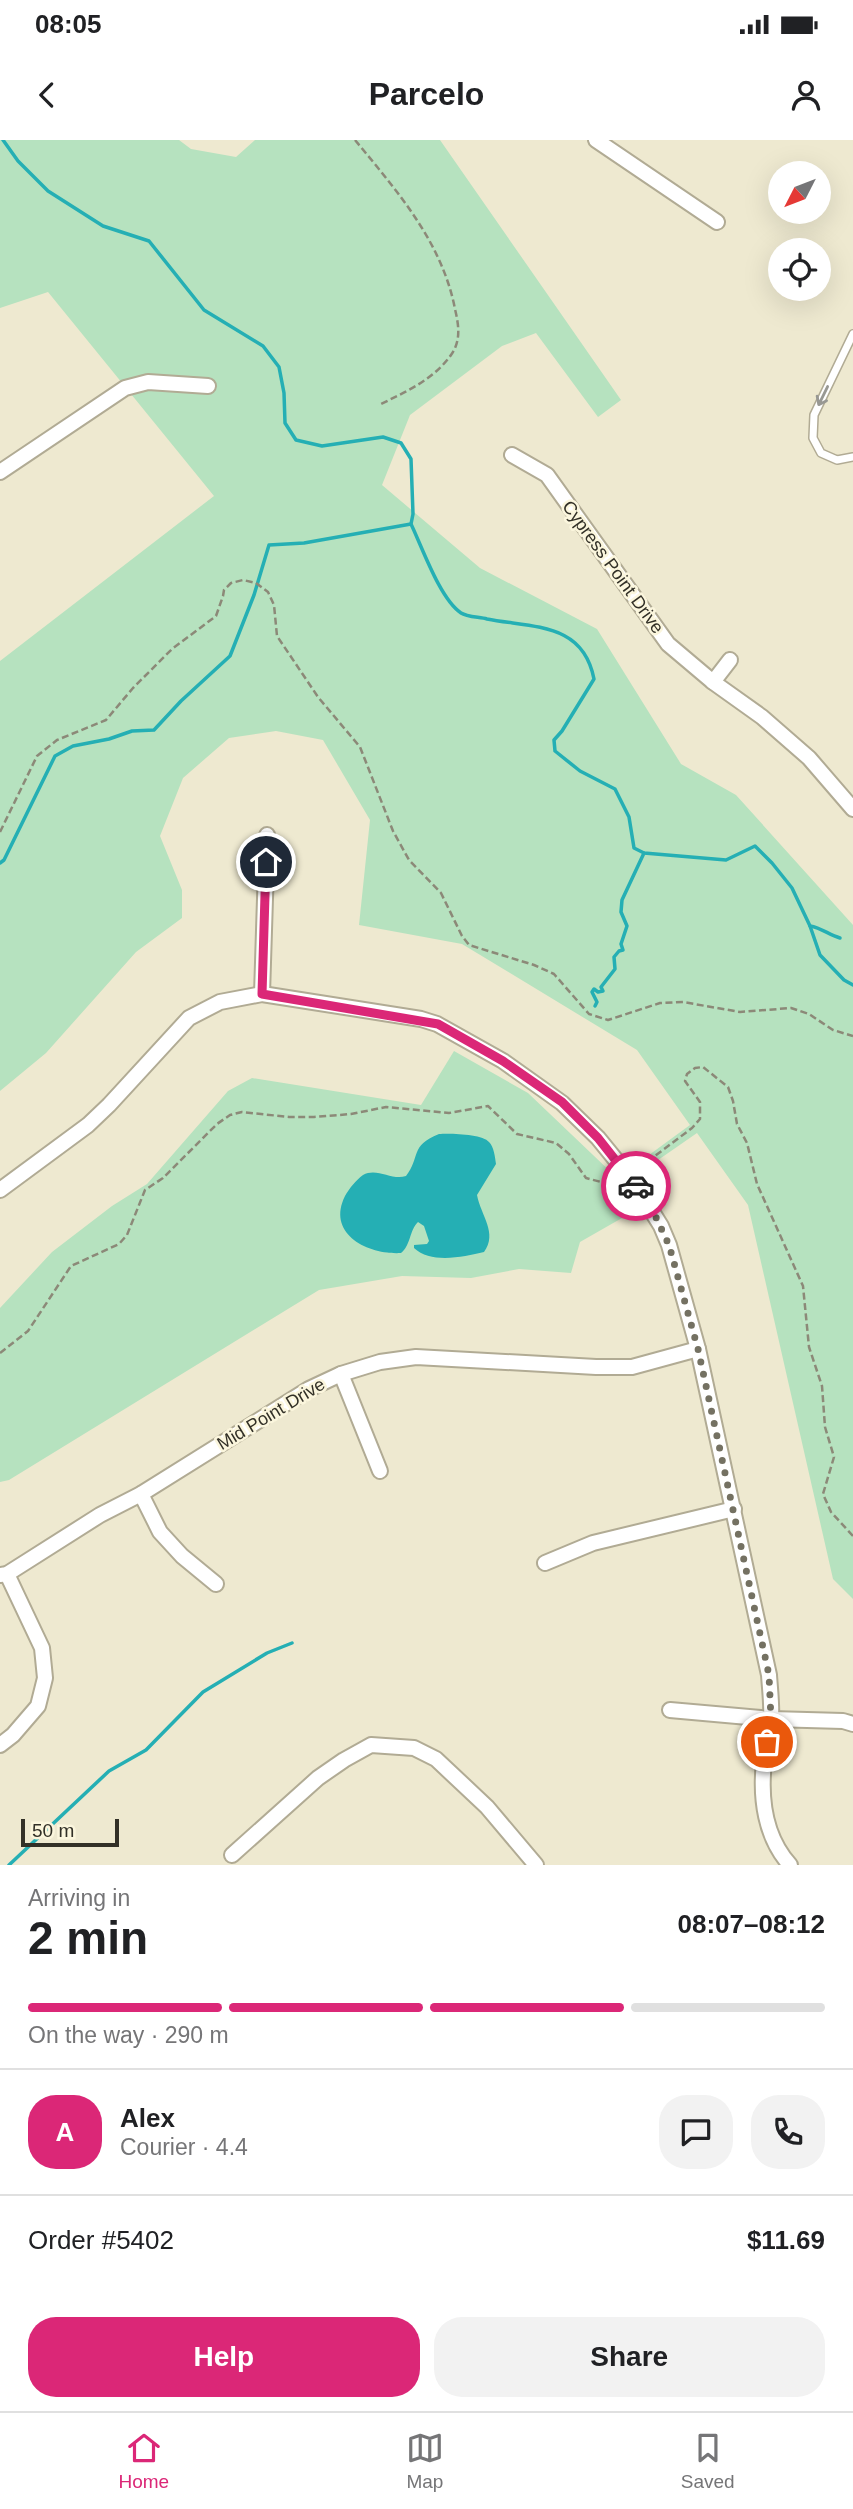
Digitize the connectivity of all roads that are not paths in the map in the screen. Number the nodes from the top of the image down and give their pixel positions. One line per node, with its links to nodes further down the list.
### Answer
1 (596, 140): 2 (street)
2 (717, 222)
3 (853, 334): 6 (lane, one-way to 6)
4 (208, 386): 7 (street)
5 (512, 455): 9 (street, Cypress Point Drive)
6 (853, 457)
7 (0, 472)
8 (730, 660): 9 (street)
9 (713, 682): 10 (street, Cypress Point Drive)
10 (853, 809)
11 (267, 835): 12 (street)
12 (262, 994): 13 (street); 14 (street)
13 (0, 1190)
14 (698, 1349): 15 (street, Mid Point Drive); 18 (street)
15 (341, 1374): 16 (street); 17 (street, Mid Point Drive)
16 (380, 1471)
17 (141, 1494): 20 (street, Mid Point Drive); 21 (street)
18 (734, 1509): 19 (street); 23 (street)
19 (545, 1563)
20 (3, 1574): 25 (street)
21 (216, 1584)
22 (670, 1710): 23 (street)
23 (771, 1719): 24 (street); 28 (street)
24 (853, 1724)
25 (0, 1745)
26 (232, 1855): 27 (street)
27 (536, 1865)
28 (790, 1865)

